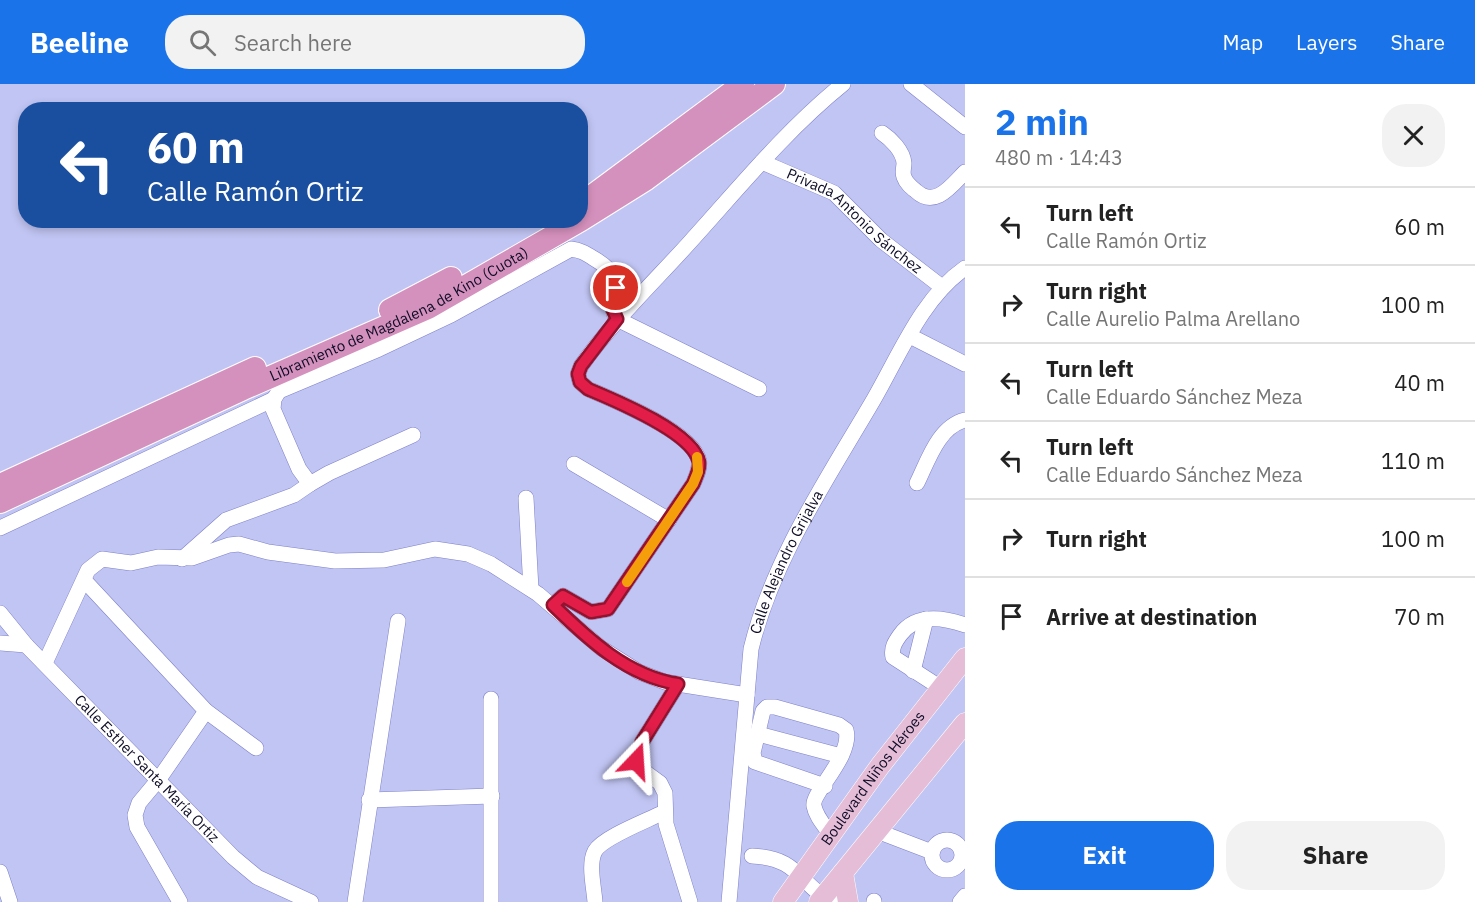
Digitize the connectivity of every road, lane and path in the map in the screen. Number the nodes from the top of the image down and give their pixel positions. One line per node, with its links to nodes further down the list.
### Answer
1 (743, 84): 9 (highway)
2 (774, 84): 10 (highway, Libramiento de Magdalena de Kino (Cuota))
3 (843, 84): 7 (street)
4 (911, 84): 5 (street)
5 (965, 127)
6 (882, 133): 8 (street)
7 (762, 162): 14 (street, Privada Antonio Sánchez); 15 (street)
8 (965, 172)
9 (588, 199)
10 (588, 216)
11 (540, 228): 25 (highway, Libramiento de Magdalena de Kino (Cuota))
12 (567, 228): 27 (highway, Libramiento de Magdalena de Kino (Cuota))
13 (965, 268): 14 (street, Calle Alejandro Grijalva)
14 (942, 287): 16 (street, Calle Alejandro Grijalva)
15 (617, 319): 18 (street); 19 (street); 28 (street)
16 (910, 336): 17 (street); 45 (street, Calle Alejandro Grijalva)
17 (965, 364)
18 (759, 389)
19 (274, 399): 24 (street); 29 (street)
20 (965, 420): 23 (street)
21 (413, 435): 24 (street)
22 (574, 464): 28 (street)
23 (917, 483)
24 (309, 484): 30 (street)
25 (0, 485)
26 (526, 498): 32 (street)
27 (0, 502)
28 (669, 520): 33 (street)
29 (0, 528)
30 (182, 559): 31 (street); 32 (street)
31 (84, 580): 41 (street); 47 (street)
32 (531, 590): 33 (street)
33 (553, 605): 43 (street)
34 (0, 612): 39 (street, Calle Esther Santa María Ortiz)
35 (926, 618): 37 (street); 42 (street); 42 (street)
36 (398, 621): 55 (street)
37 (965, 625)
38 (0, 643): 39 (street)
39 (26, 645): 41 (street, Calle Esther Santa María Ortiz)
40 (965, 658): 44 (main road, Boulevard Niños Héroes)
41 (45, 663): 52 (street, Calle Esther Santa María Ortiz)
42 (912, 671): 44 (street)
43 (678, 684): 45 (street); 56 (street)
44 (941, 688): 58 (main road, Boulevard Niños Héroes)
45 (747, 695): 74 (street, Calle Alejandro Grijalva)
46 (491, 699): 54 (street)
47 (206, 711): 50 (street); 52 (street)
48 (965, 723): 57 (main road)
49 (758, 734): 51 (street); 51 (street); 53 (street)
50 (256, 748)
51 (841, 756): 53 (street)
52 (159, 779): 68 (street); 69 (street, Calle Esther Santa María Ortiz)
53 (825, 786): 58 (street)
54 (492, 796): 55 (street); 71 (street)
55 (369, 800): 70 (street)
56 (664, 812): 72 (street); 73 (street)
57 (877, 831): 59 (street); 63 (main road)
58 (831, 835): 64 (main road, Boulevard Niños Héroes)
59 (932, 852): 61 (street); 61 (street)
60 (752, 856): 64 (street)
61 (963, 865)
62 (0, 872): 67 (street)
63 (843, 873): 66 (main road); 76 (main road)
64 (801, 877): 66 (street); 75 (main road, Boulevard Niños Héroes)
65 (965, 896): 77 (street)
66 (824, 900)
67 (10, 902)
68 (180, 902)
69 (311, 902)
70 (355, 902)
71 (491, 902)
72 (595, 902)
73 (690, 902)
74 (729, 902)
75 (783, 902)
76 (848, 902)
77 (960, 902)

